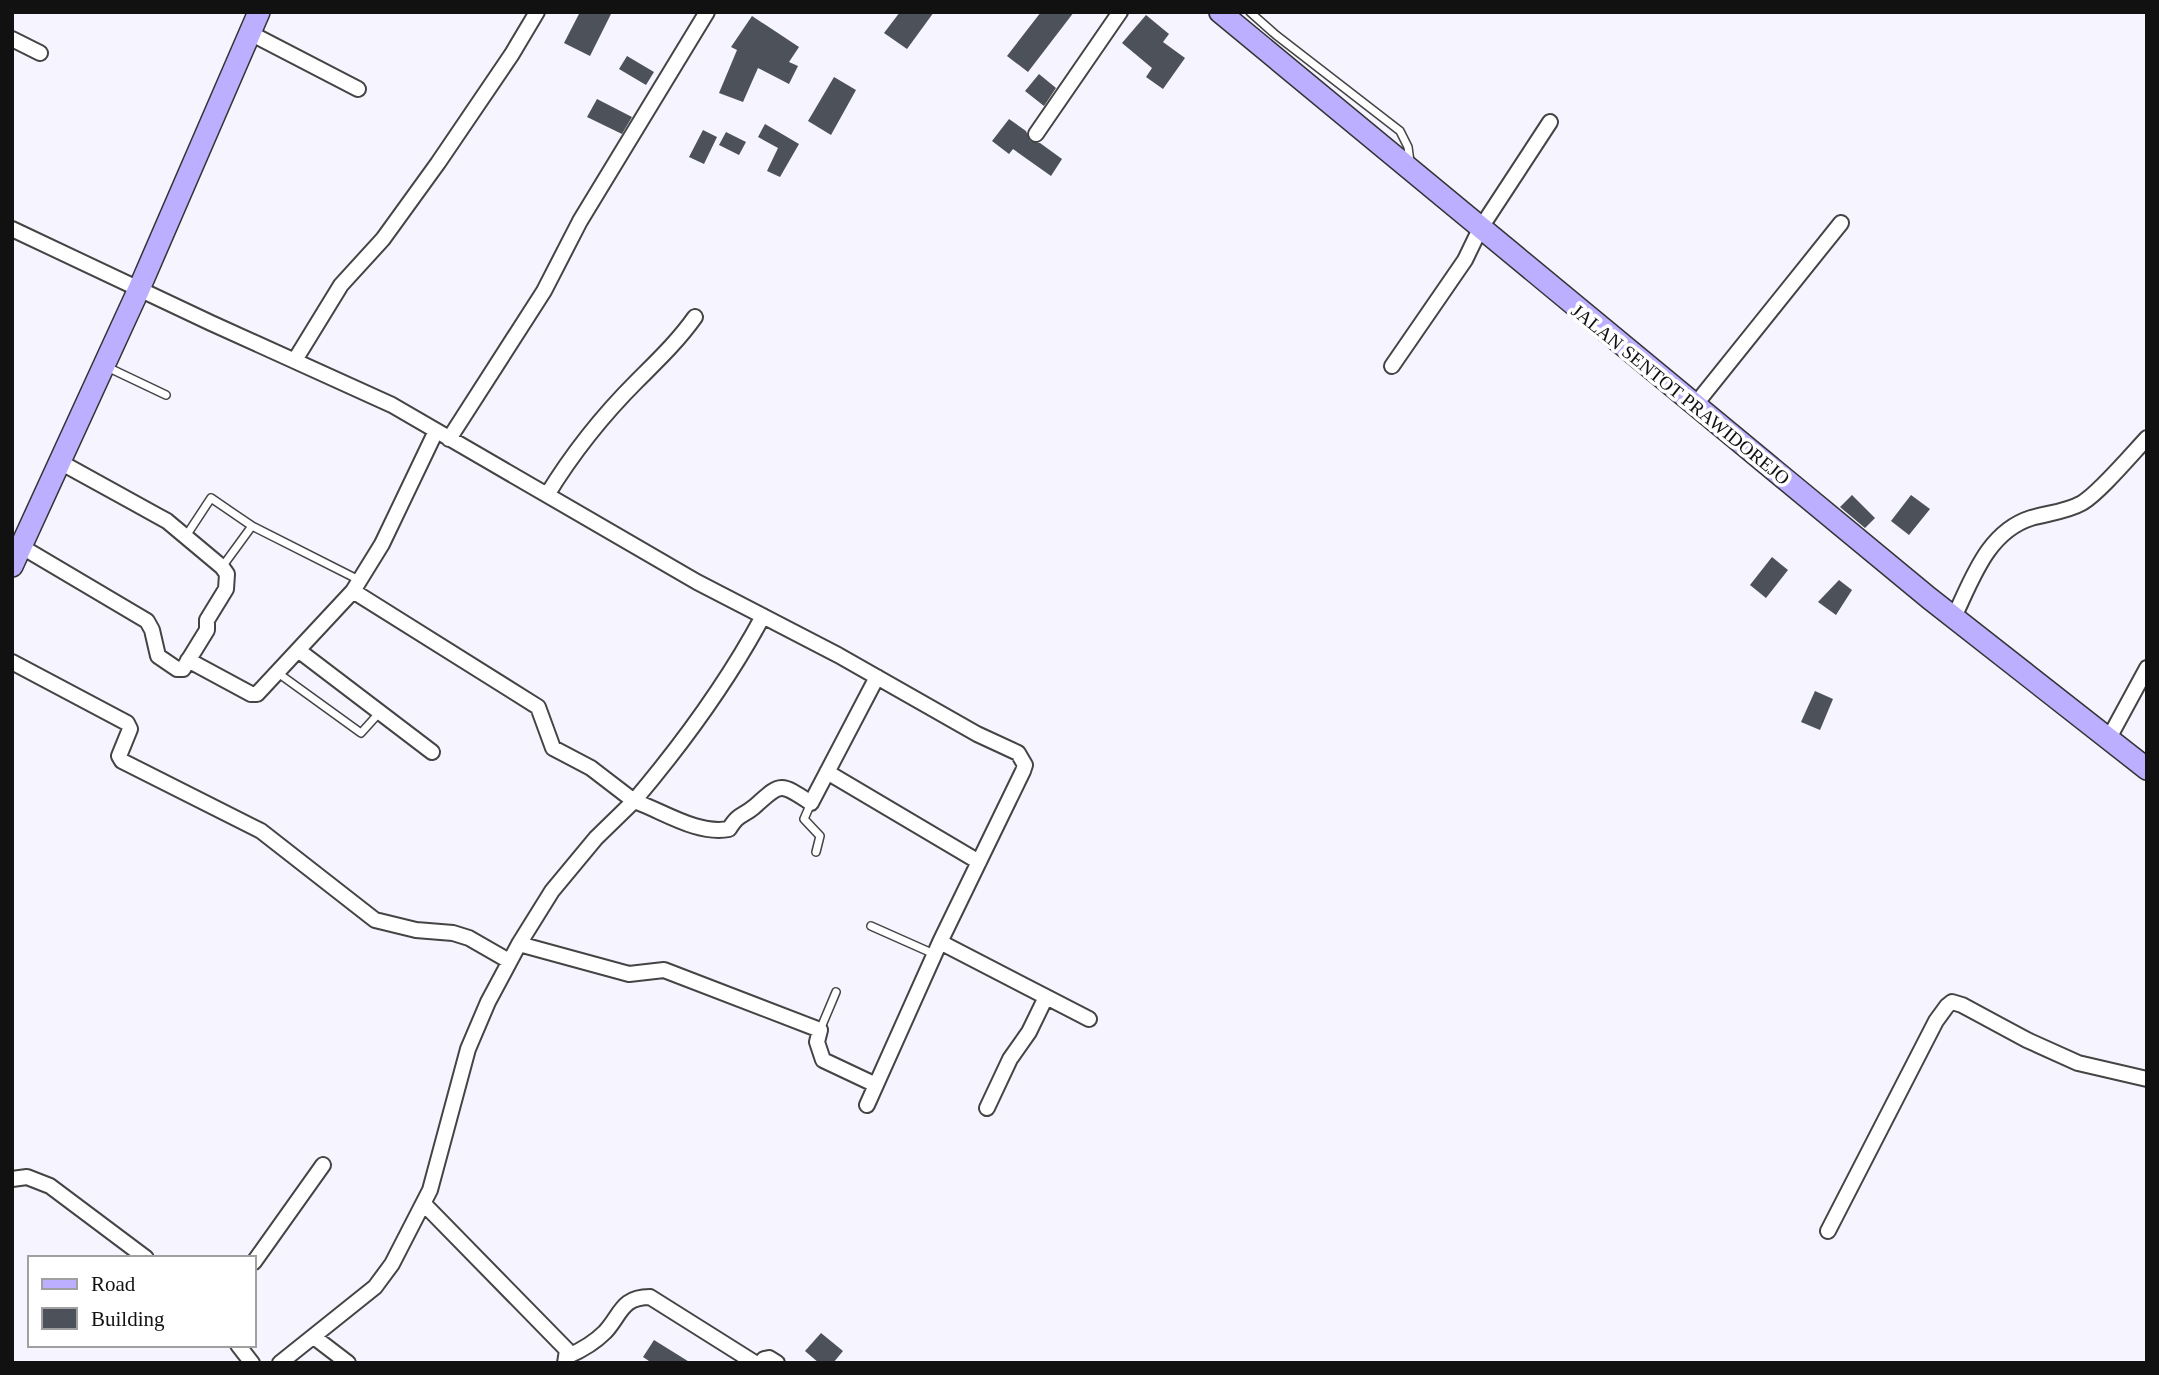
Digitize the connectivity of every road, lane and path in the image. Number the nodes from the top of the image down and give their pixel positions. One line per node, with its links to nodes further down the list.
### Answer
1 (260, 12): 7 (main road)
2 (537, 12): 19 (street)
3 (707, 12): 26 (street)
4 (1120, 12): 12 (street)
5 (1220, 12): 13 (main road, JALAN SENTOT PRAWIDOREJO)
6 (1250, 12): 13 (lane)
7 (250, 33): 10 (street); 17 (main road)
8 (12, 39): 9 (street)
9 (40, 53)
10 (358, 89)
11 (1550, 122): 16 (street)
12 (1036, 134)
13 (1410, 169): 16 (main road, JALAN SENTOT PRAWIDOREJO)
14 (1841, 223): 23 (street)
15 (12, 229): 17 (street)
16 (1480, 229): 21 (street); 23 (main road, JALAN SENTOT PRAWIDOREJO)
17 (139, 289): 19 (street); 20 (main road)
18 (695, 317): 28 (street)
19 (295, 360): 24 (street)
20 (104, 366): 22 (lane); 27 (main road)
21 (1392, 366)
22 (166, 395)
23 (1695, 405): 35 (main road, JALAN SENTOT PRAWIDOREJO)
24 (436, 431): 26 (street); 33 (street)
25 (2147, 438): 35 (street)
26 (449, 439): 28 (street)
27 (60, 462): 30 (street); 31 (main road)
28 (547, 495): 34 (street)
29 (252, 526): 30 (lane); 32 (lane); 33 (lane)
30 (186, 537): 32 (street)
31 (17, 556): 37 (street)
32 (222, 567): 37 (street)
33 (356, 585): 36 (street); 47 (street)
34 (763, 616): 41 (street); 47 (street)
35 (1954, 617): 43 (main road, JALAN SENTOT PRAWIDOREJO)
36 (298, 650): 40 (street); 42 (street)
37 (188, 660): 40 (street)
38 (12, 662): 54 (street)
39 (2147, 668): 43 (street)
40 (278, 673): 42 (lane)
41 (877, 677): 46 (street); 50 (street)
42 (380, 712): 44 (street)
43 (2109, 738): 45 (main road, JALAN SENTOT PRAWIDOREJO)
44 (432, 751)
45 (2147, 769)
46 (827, 772): 48 (street); 50 (street)
47 (634, 801): 48 (street); 52 (street)
48 (811, 803): 49 (lane)
49 (816, 852)
50 (979, 862): 53 (street)
51 (871, 926): 53 (lane)
52 (519, 944): 54 (street); 58 (street)
53 (937, 948): 56 (street); 60 (street)
54 (509, 961): 65 (street)
55 (836, 992): 58 (lane)
56 (1046, 997): 57 (street); 62 (street)
57 (1089, 1019)
58 (820, 1030): 60 (street)
59 (2147, 1079): 66 (street)
60 (876, 1085): 61 (street)
61 (867, 1105)
62 (987, 1108)
63 (323, 1166): 68 (street)
64 (12, 1179): 67 (street)
65 (424, 1204): 69 (street); 71 (street)
66 (1828, 1231)
67 (143, 1256)
68 (256, 1259)
69 (314, 1337): 73 (street); 74 (street)
70 (240, 1347): 72 (street)
71 (567, 1359): 75 (street)
72 (252, 1363)
73 (281, 1363)
74 (348, 1363)
75 (755, 1363)
76 (761, 1363): 77 (street)
77 (776, 1363)

